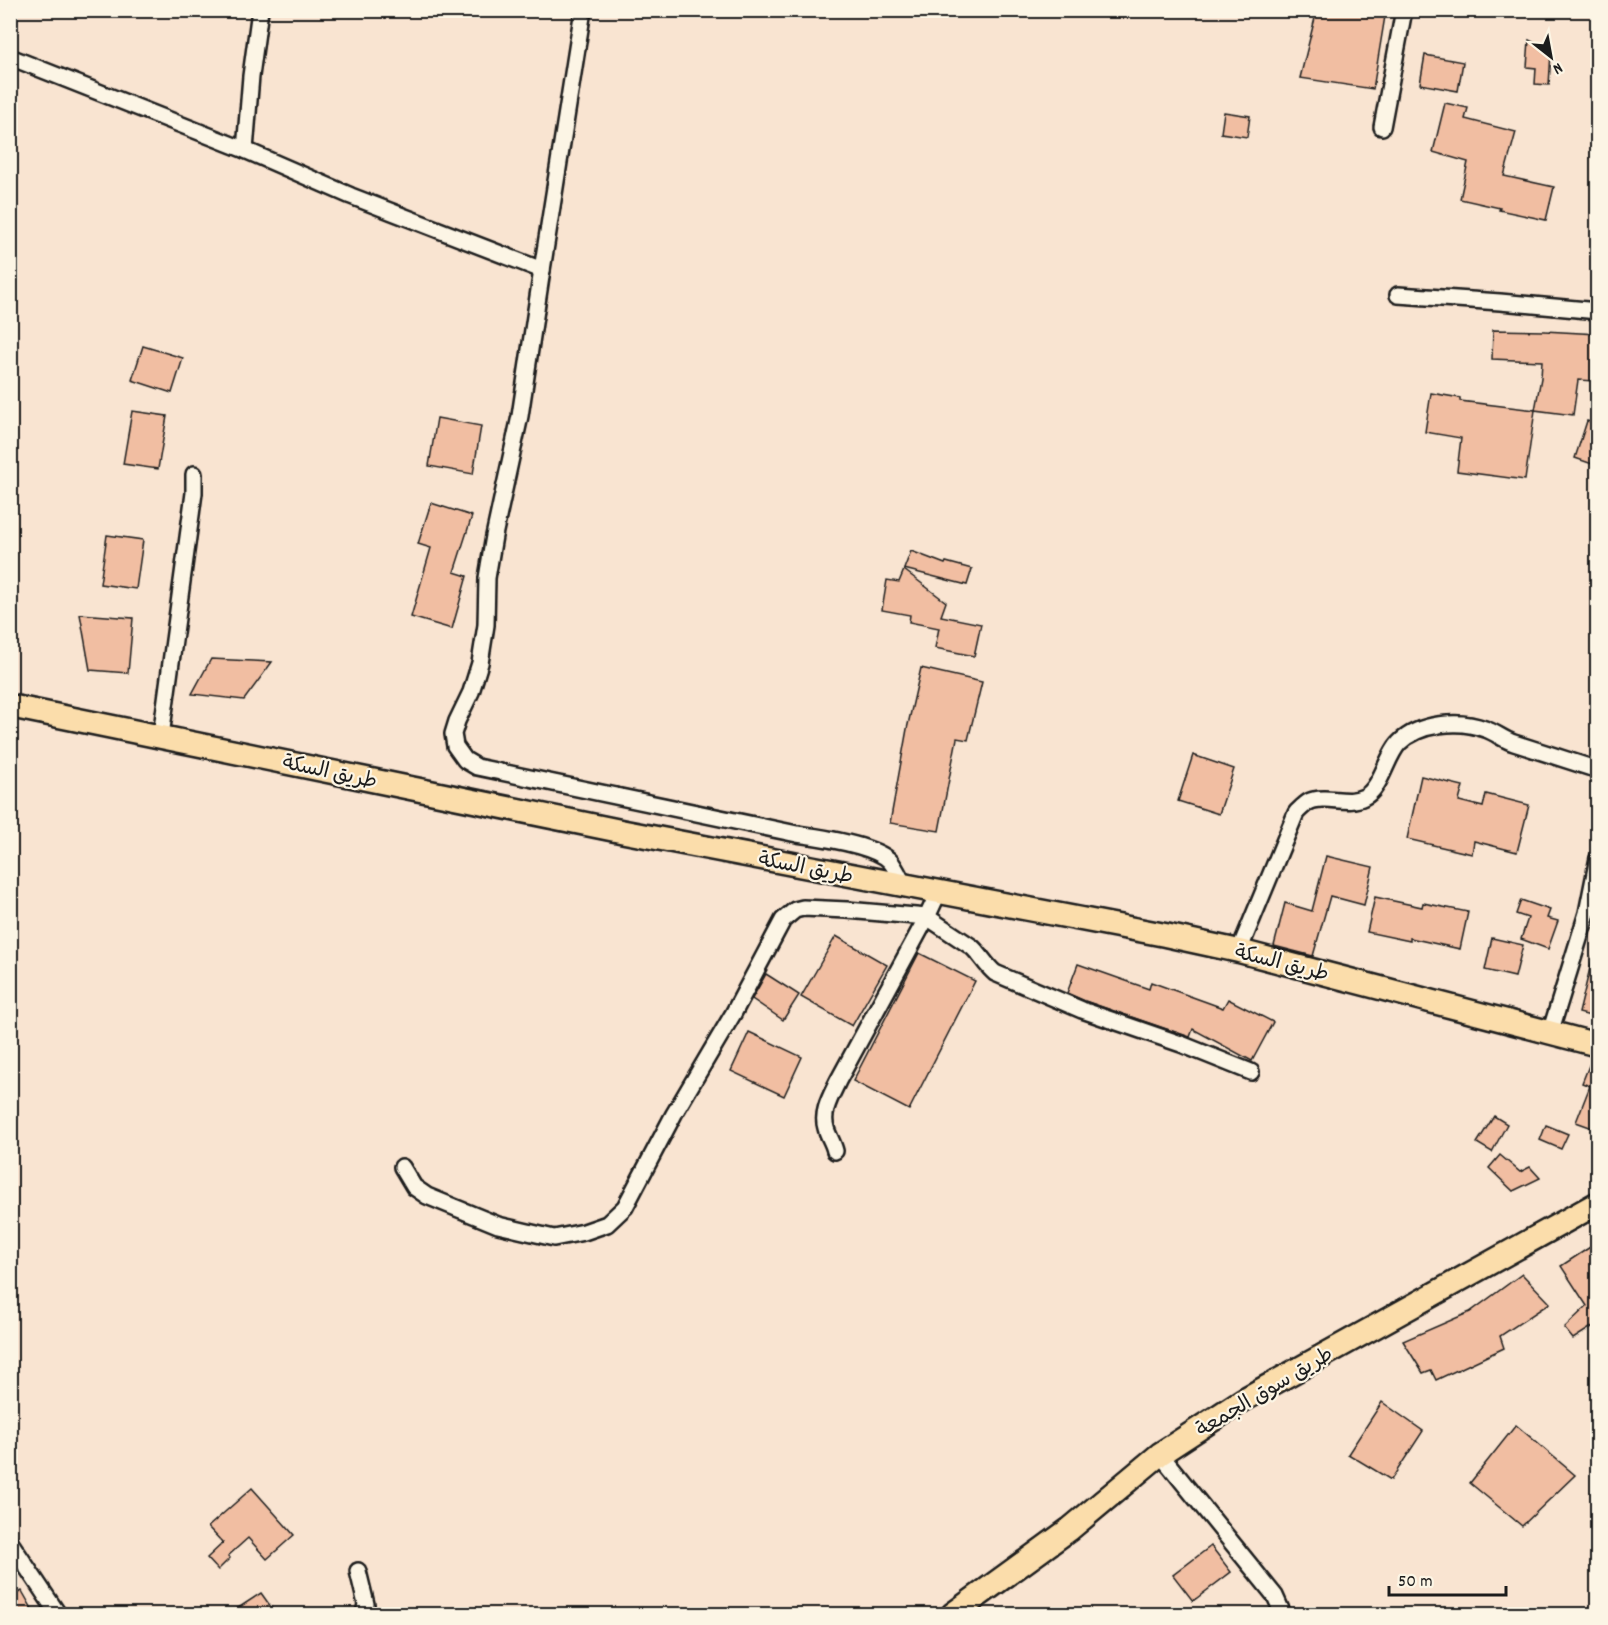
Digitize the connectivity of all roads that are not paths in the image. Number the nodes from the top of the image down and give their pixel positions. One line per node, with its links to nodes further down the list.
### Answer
1 (260, 10): 6 (street)
2 (583, 10): 7 (street)
3 (1404, 10): 5 (street)
4 (10, 57): 6 (street)
5 (1382, 128)
6 (246, 150): 7 (street)
7 (542, 270): 15 (street)
8 (1398, 295): 9 (street)
9 (1598, 311)
10 (194, 474): 12 (street)
11 (10, 706): 12 (main road, طريق السكة)
12 (160, 736): 15 (main road, طريق السكة)
13 (1598, 770): 18 (street)
14 (1598, 858): 19 (street)
15 (904, 885): 16 (main road, طريق السكة)
16 (939, 891): 17 (street); 18 (main road, طريق السكة)
17 (927, 917): 21 (street); 22 (street); 23 (street)
18 (1239, 951): 19 (main road, طريق السكة)
19 (1550, 1033): 20 (main road, طريق السكة)
20 (1598, 1045)
21 (1251, 1072)
22 (835, 1151)
23 (402, 1167)
24 (1598, 1203): 25 (main road, طريق سوق الجمعة)
25 (1160, 1454): 30 (main road, طريق سوق الجمعة); 31 (street)
26 (10, 1542): 28 (street)
27 (358, 1571): 29 (street)
28 (58, 1614)
29 (364, 1614)
30 (953, 1614)
31 (1283, 1614)

